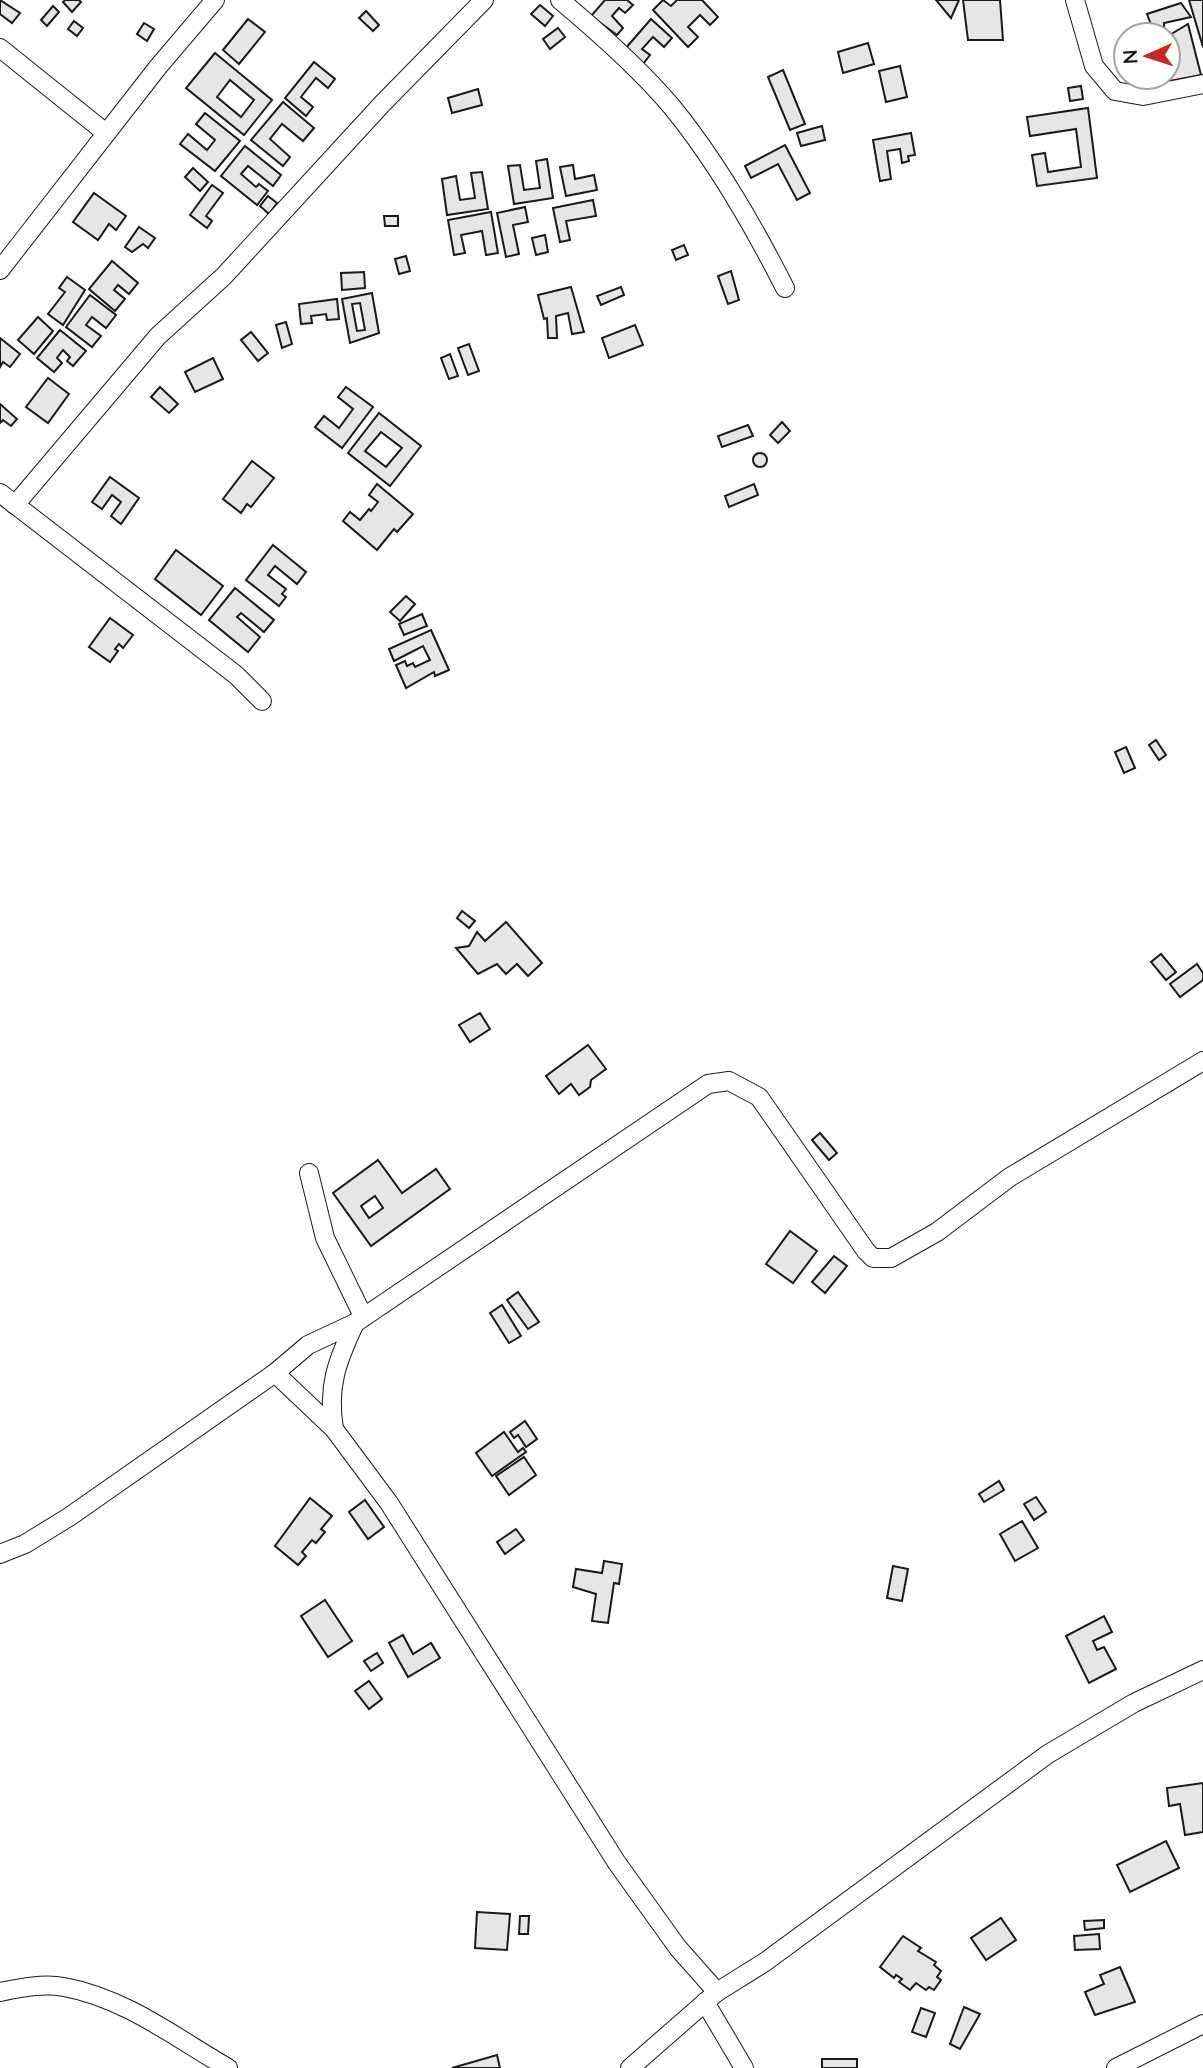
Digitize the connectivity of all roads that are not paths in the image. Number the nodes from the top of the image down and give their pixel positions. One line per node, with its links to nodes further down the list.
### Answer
1 (215, 0): 7 (street)
2 (484, 0): 11 (street)
3 (560, 0): 9 (street)
4 (1075, 0): 6 (street)
5 (0, 48): 7 (street)
6 (1203, 84)
7 (106, 133): 8 (street)
8 (0, 270)
9 (785, 288)
10 (0, 493): 11 (street)
11 (15, 505): 12 (street)
12 (262, 701)
13 (1203, 1061): 15 (street)
14 (309, 1173): 15 (street)
15 (359, 1319): 16 (street); 17 (street)
16 (275, 1373): 17 (street); 18 (street)
17 (334, 1429): 21 (street)
18 (0, 1554)
19 (1203, 1670): 21 (street)
20 (0, 1992): 23 (street)
21 (711, 1997): 24 (street); 25 (street)
22 (1203, 2024): 26 (street)
23 (228, 2068)
24 (630, 2068)
25 (744, 2068)
26 (1116, 2068)

